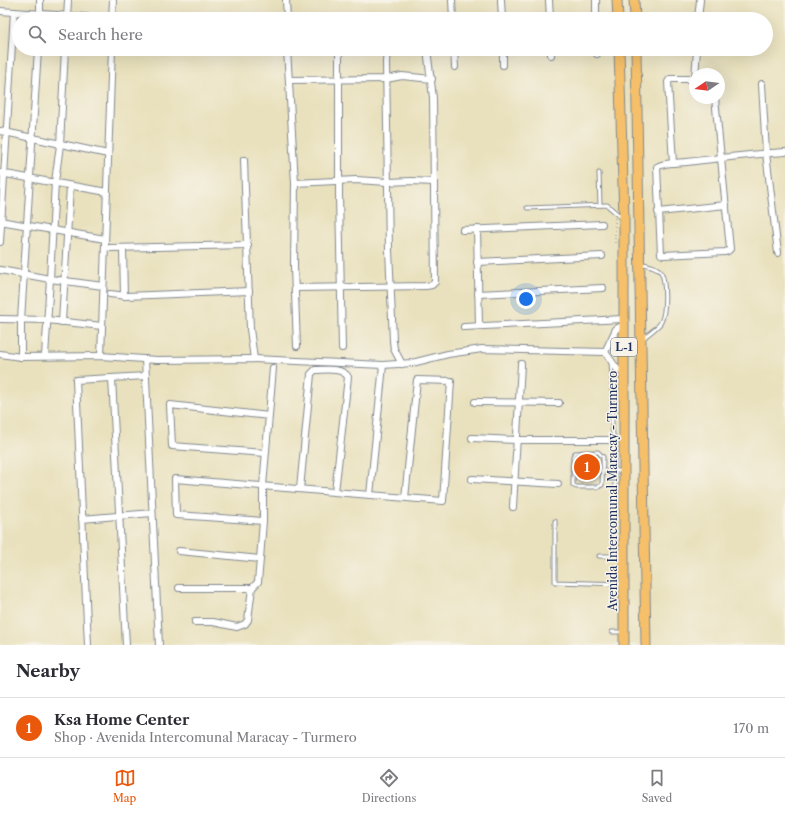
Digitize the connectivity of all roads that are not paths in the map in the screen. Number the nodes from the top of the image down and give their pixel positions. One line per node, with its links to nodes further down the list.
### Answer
1 (40, 0): 14 (street)
2 (68, 0): 15 (street)
3 (113, 0): 16 (street)
4 (452, 0): 18 (street)
5 (501, 0): 19 (street)
6 (549, 0): 20 (street)
7 (596, 0): 21 (street)
8 (617, 0): 22 (main road)
9 (634, 0): 23 (main road)
10 (700, 0): 24 (street)
11 (286, 1): 17 (street)
12 (0, 11): 13 (street)
13 (14, 12)
14 (40, 12)
15 (67, 12)
16 (112, 12)
17 (287, 12)
18 (453, 12)
19 (502, 12)
20 (550, 12)
21 (596, 12)
22 (618, 12)
23 (634, 12)
24 (699, 12)
25 (12, 34): 48 (street)
26 (38, 56): 49 (street)
27 (65, 56): 50 (street)
28 (112, 56): 53 (street)
29 (287, 56): 44 (street)
30 (339, 56): 45 (street)
31 (387, 56): 42 (street)
32 (428, 56): 41 (street)
33 (454, 56): 39 (street)
34 (503, 56): 38 (street)
35 (619, 56): 71 (main road, Avenida Intercomunal Maracay - Turmero / L-1)
36 (636, 56): 87 (main road, L-1)
37 (696, 56): 40 (street)
38 (503, 65)
39 (455, 67)
40 (695, 68)
41 (432, 78): 42 (street); 63 (street)
42 (386, 79): 45 (street); 62 (street)
43 (689, 79): 56 (street)
44 (289, 80): 45 (street); 64 (street)
45 (339, 80): 60 (street)
46 (762, 84): 52 (street)
47 (716, 104): 54 (street)
48 (3, 132): 49 (street); 58 (street)
49 (33, 138): 50 (street); 59 (street)
50 (60, 145): 53 (street); 61 (street)
51 (785, 152): 52 (street)
52 (766, 153): 54 (street); 84 (street)
53 (108, 154): 66 (street)
54 (721, 158): 56 (street); 68 (street)
55 (244, 160): 81 (street)
56 (673, 163): 70 (street)
57 (599, 173): 67 (lane)
58 (2, 174): 59 (street); 72 (street)
59 (31, 178): 61 (street); 74 (street)
60 (339, 181): 62 (street); 64 (street); 95 (street)
61 (55, 182): 65 (street); 77 (street)
62 (388, 182): 63 (street); 93 (street)
63 (434, 182): 93 (street)
64 (295, 183): 94 (street)
65 (70, 186): 66 (street); 78 (street)
66 (107, 192): 79 (street)
67 (600, 205): 69 (lane); 71 (lane)
68 (726, 205): 70 (street); 70 (street)
69 (526, 208)
70 (658, 212)
71 (624, 219): 105 (main road, Avenida Intercomunal Maracay - Turmero / L-1)
72 (0, 221): 74 (street); 80 (street)
73 (602, 224): 75 (street)
74 (27, 227): 77 (street); 89 (street)
75 (477, 229): 76 (street); 86 (street)
76 (463, 230)
77 (52, 231): 78 (street); 90 (street)
78 (67, 233): 79 (street); 91 (street)
79 (105, 239): 92 (street)
80 (0, 242)
81 (248, 245): 83 (street); 97 (street)
82 (110, 248): 83 (street)
83 (123, 249): 100 (street)
84 (778, 253)
85 (602, 256): 86 (street)
86 (477, 262): 99 (street)
87 (639, 264): 109 (main road, L-1); 109 (lane)
88 (0, 270): 89 (street)
89 (24, 275): 90 (street); 102 (street)
90 (50, 279): 91 (street); 103 (street)
91 (64, 281): 92 (street); 104 (street)
92 (103, 286): 106 (street)
93 (390, 287): 95 (street); 120 (street)
94 (295, 288): 95 (street); 110 (street)
95 (341, 288): 111 (street)
96 (603, 288): 99 (street)
97 (249, 291): 100 (street); 118 (street)
98 (110, 294): 100 (street)
99 (478, 294): 107 (street)
100 (124, 296)
101 (0, 319): 102 (street)
102 (21, 320): 103 (street); 116 (street)
103 (47, 320): 104 (street); 114 (street)
104 (62, 322): 106 (street)
105 (623, 322): 107 (street); 112 (street); 124 (main road, Avenida Intercomunal Maracay - Turmero / L-1)
106 (102, 326): 115 (street)
107 (479, 326): 108 (street)
108 (464, 327)
109 (641, 342): 169 (main road, L-1)
110 (297, 346)
111 (342, 348)
112 (605, 352): 119 (street); 120 (street)
113 (0, 354): 116 (street)
114 (45, 356): 115 (street); 116 (street)
115 (101, 356): 117 (street)
116 (21, 357)
117 (145, 359): 118 (street); 125 (street)
118 (254, 359): 122 (street)
119 (610, 362): 124 (street); 133 (lane)
120 (402, 364): 122 (street)
121 (521, 364): 128 (street)
122 (382, 365): 147 (street)
123 (273, 368): 130 (street)
124 (624, 373): 134 (main road, Avenida Intercomunal Maracay - Turmero / L-1)
125 (146, 376): 126 (street); 150 (street)
126 (112, 378): 151 (street); 152 (street)
127 (475, 402): 128 (street)
128 (519, 402): 129 (street); 132 (street)
129 (559, 403)
130 (269, 416): 135 (street); 135 (street)
131 (472, 438): 132 (street)
132 (517, 440): 133 (street); 141 (street)
133 (614, 440): 134 (street); 137 (lane)
134 (625, 440): 139 (main road, Avenida Intercomunal Maracay - Turmero / L-1)
135 (265, 453): 143 (street)
136 (603, 470): 137 (lane); 138 (lane); 138 (lane); 138 (lane)
137 (614, 470): 139 (lane); 144 (lane)
138 (573, 471)
139 (624, 471): 157 (main road, Avenida Intercomunal Maracay - Turmero / L-1)
140 (472, 479): 141 (street)
141 (514, 481): 142 (street); 149 (street)
142 (558, 484)
143 (263, 486): 145 (street); 153 (street); 153 (street)
144 (615, 486)
145 (300, 489): 146 (street); 146 (street)
146 (335, 492): 147 (street)
147 (370, 495): 148 (street)
148 (405, 498): 148 (street)
149 (513, 507)
150 (152, 513): 151 (street); 167 (street)
151 (119, 516): 152 (street); 166 (street)
152 (82, 520): 165 (street)
153 (263, 521): 158 (street)
154 (555, 521): 159 (lane)
155 (179, 551): 158 (street)
156 (600, 556): 157 (lane)
157 (625, 556): 159 (main road, Avenida Intercomunal Maracay - Turmero / L-1)
158 (260, 558): 161 (street)
159 (625, 584): 164 (main road, Avenida Intercomunal Maracay - Turmero / L-1)
160 (179, 588): 161 (street)
161 (252, 588): 162 (street)
162 (195, 622)
163 (612, 632): 164 (lane)
164 (625, 632): 168 (main road, Avenida Intercomunal Maracay - Turmero / L-1)
165 (88, 645)
166 (126, 645)
167 (158, 645)
168 (624, 645)
169 (646, 645)

